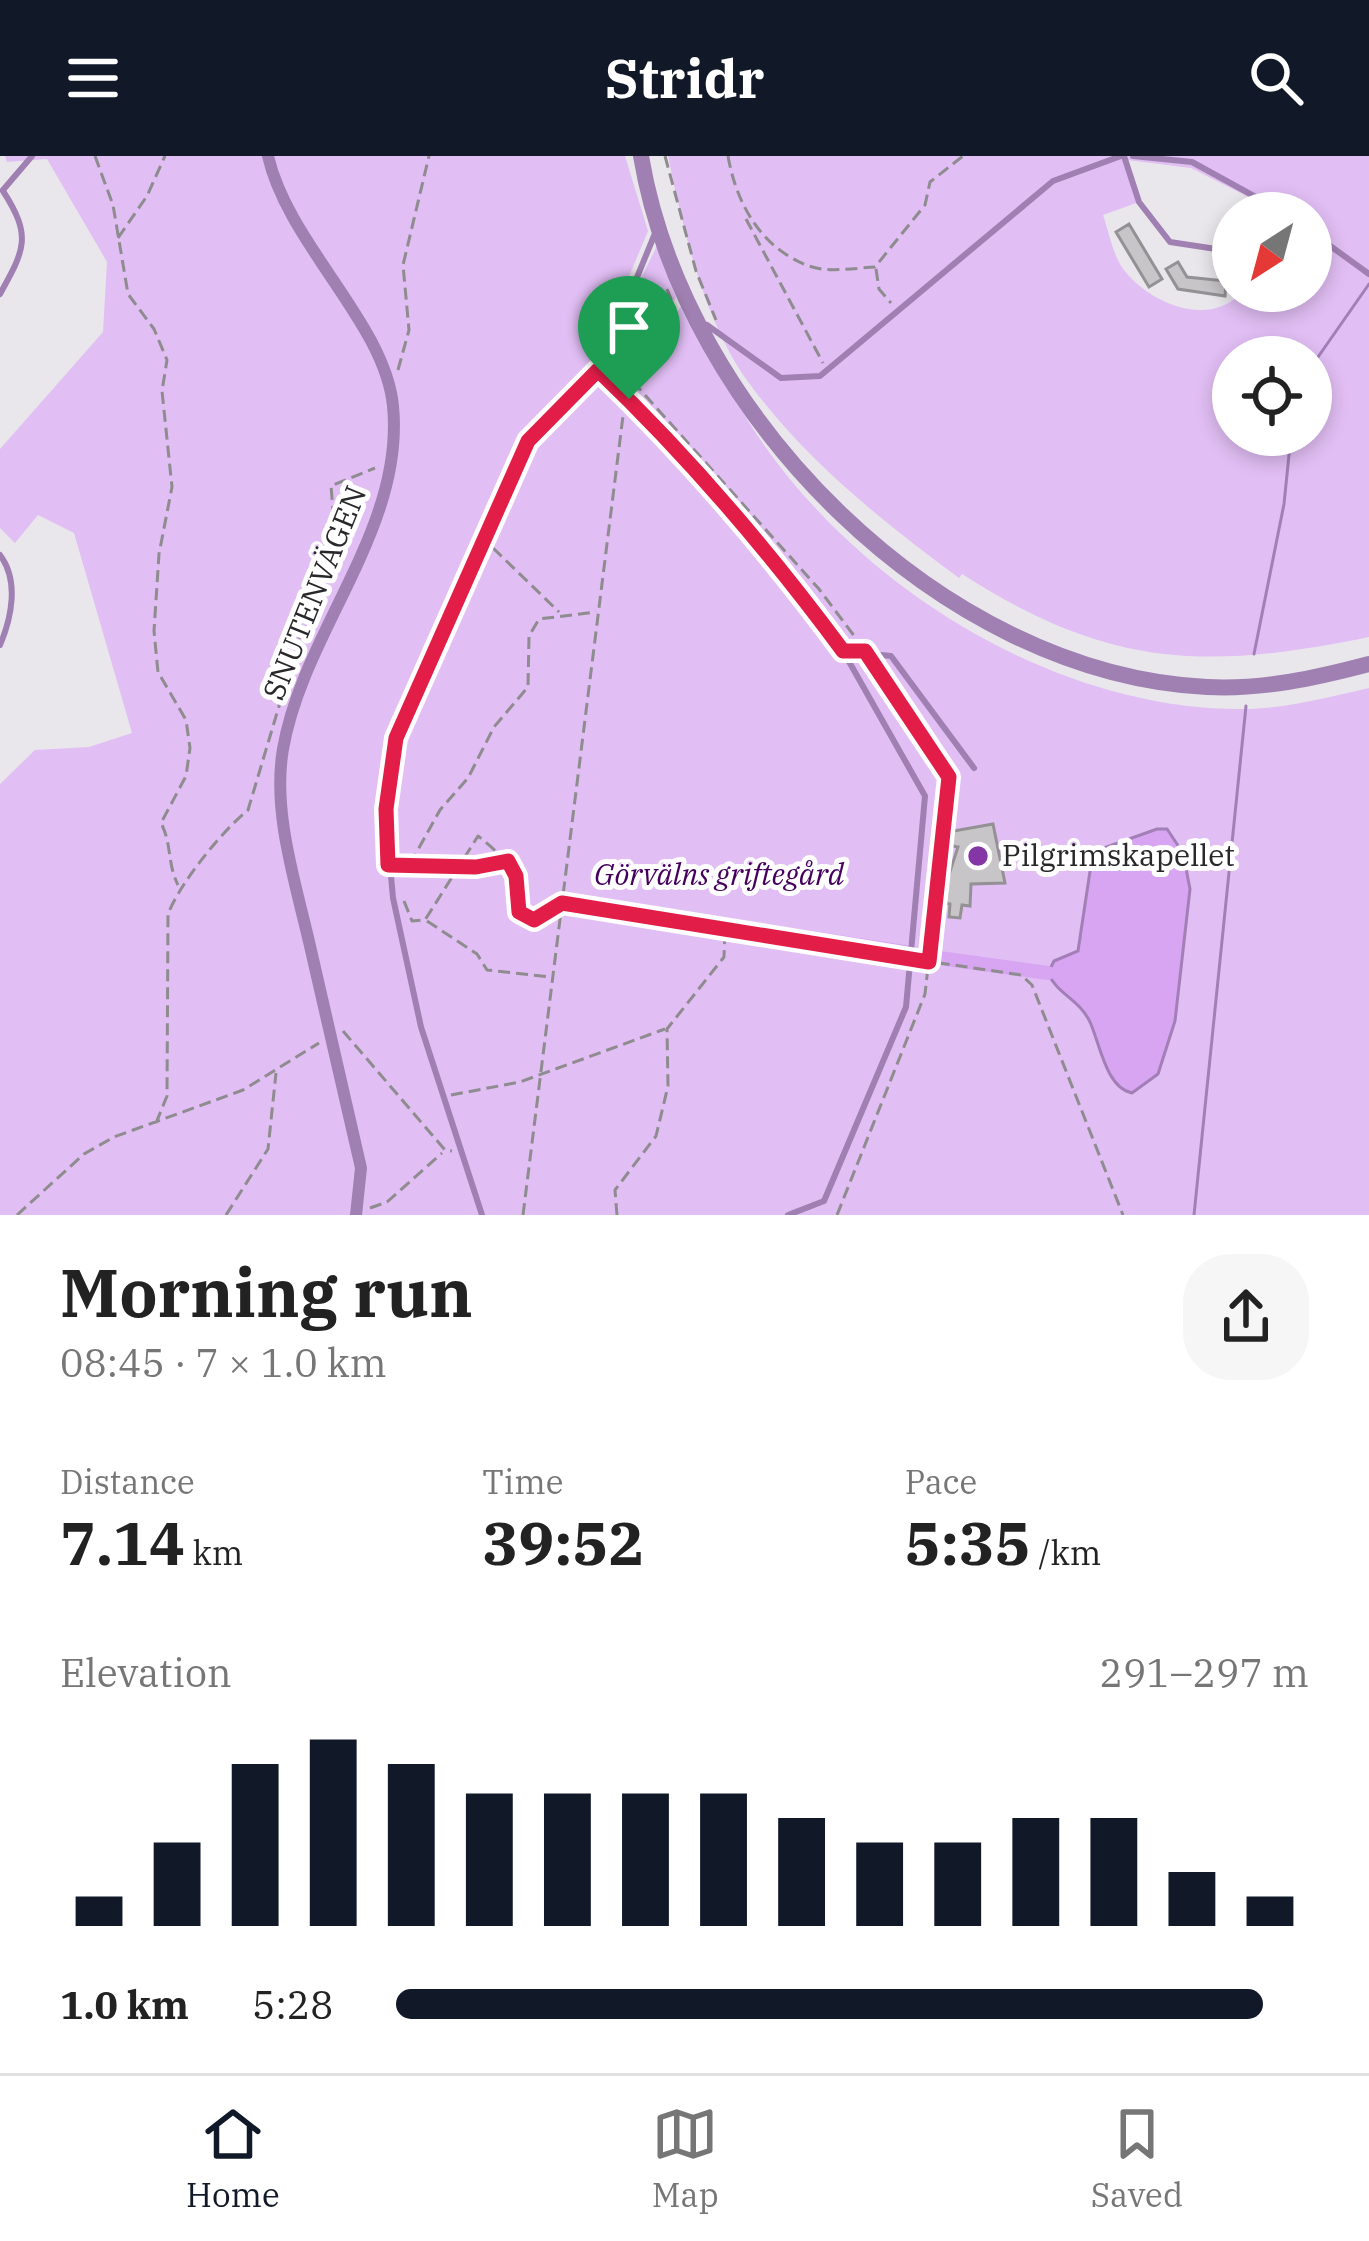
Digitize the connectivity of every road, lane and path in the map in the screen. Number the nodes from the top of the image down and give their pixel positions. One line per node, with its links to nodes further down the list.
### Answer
1 (32, 156): 13 (lane)
2 (95, 156): 17 (path)
3 (165, 156): 17 (path)
4 (268, 156): 32 (street, SNUTENVÄGEN)
5 (429, 156): 29 (path)
6 (641, 156): 16 (street)
7 (665, 156): 26 (path)
8 (728, 156): 15 (path)
9 (945, 156): 12 (path)
10 (963, 156): 12 (path)
11 (1126, 156): 14 (lane); 19 (lane); 24 (lane)
12 (942, 167): 20 (path)
13 (1, 192): 23 (lane)
14 (1251, 192)
15 (744, 213): 20 (path); 28 (path)
16 (658, 228): 22 (street); 27 (lane)
17 (117, 239): 46 (path)
18 (1332, 247): 21 (lane)
19 (1212, 248)
20 (875, 267): 24 (path)
21 (1369, 274)
22 (685, 293): 25 (street); 30 (path)
23 (0, 294)
24 (897, 311): 28 (lane)
25 (695, 315): 26 (lane); 40 (street)
26 (724, 339): 28 (lane)
27 (598, 370): 31 (lane); 33 (lane)
28 (827, 370)
29 (397, 373)
30 (636, 385): 31 (path); 39 (path)
31 (629, 399): 35 (path); 38 (lane)
32 (390, 462): 46 (path); 54 (street, SNUTENVÄGEN)
33 (486, 536): 36 (path); 44 (lane)
34 (0, 555): 37 (lane)
35 (596, 612): 36 (path); 48 (path)
36 (560, 613): 45 (path)
37 (0, 645)
38 (843, 651): 39 (lane); 51 (lane)
39 (865, 651): 41 (lane); 52 (path)
40 (1369, 664)
41 (974, 768)
42 (508, 861): 43 (path); 43 (path); 48 (path)
43 (457, 863): 45 (path); 49 (path)
44 (388, 865): 45 (path); 59 (lane)
45 (409, 865)
46 (178, 887): 60 (path)
47 (403, 897): 49 (path)
48 (562, 903): 50 (path); 53 (path)
49 (425, 920): 53 (path)
50 (725, 928): 51 (path); 55 (path)
51 (912, 958): 52 (path); 69 (lane)
52 (929, 962): 70 (path); 71 (path)
53 (553, 977): 58 (path)
54 (326, 1012): 56 (street, SNUTENVÄGEN); 61 (path)
55 (667, 1029): 58 (path); 68 (path)
56 (332, 1037): 57 (path); 63 (street, SNUTENVÄGEN)
57 (276, 1071): 60 (path); 65 (path)
58 (541, 1072): 59 (path); 67 (path)
59 (444, 1096): 62 (lane)
60 (156, 1124): 64 (path)
61 (445, 1150): 62 (path); 63 (path)
62 (460, 1150): 66 (lane)
63 (356, 1214)
64 (17, 1215)
65 (226, 1215)
66 (482, 1215)
67 (523, 1215)
68 (617, 1215)
69 (788, 1215)
70 (837, 1215)
71 (1123, 1215)

